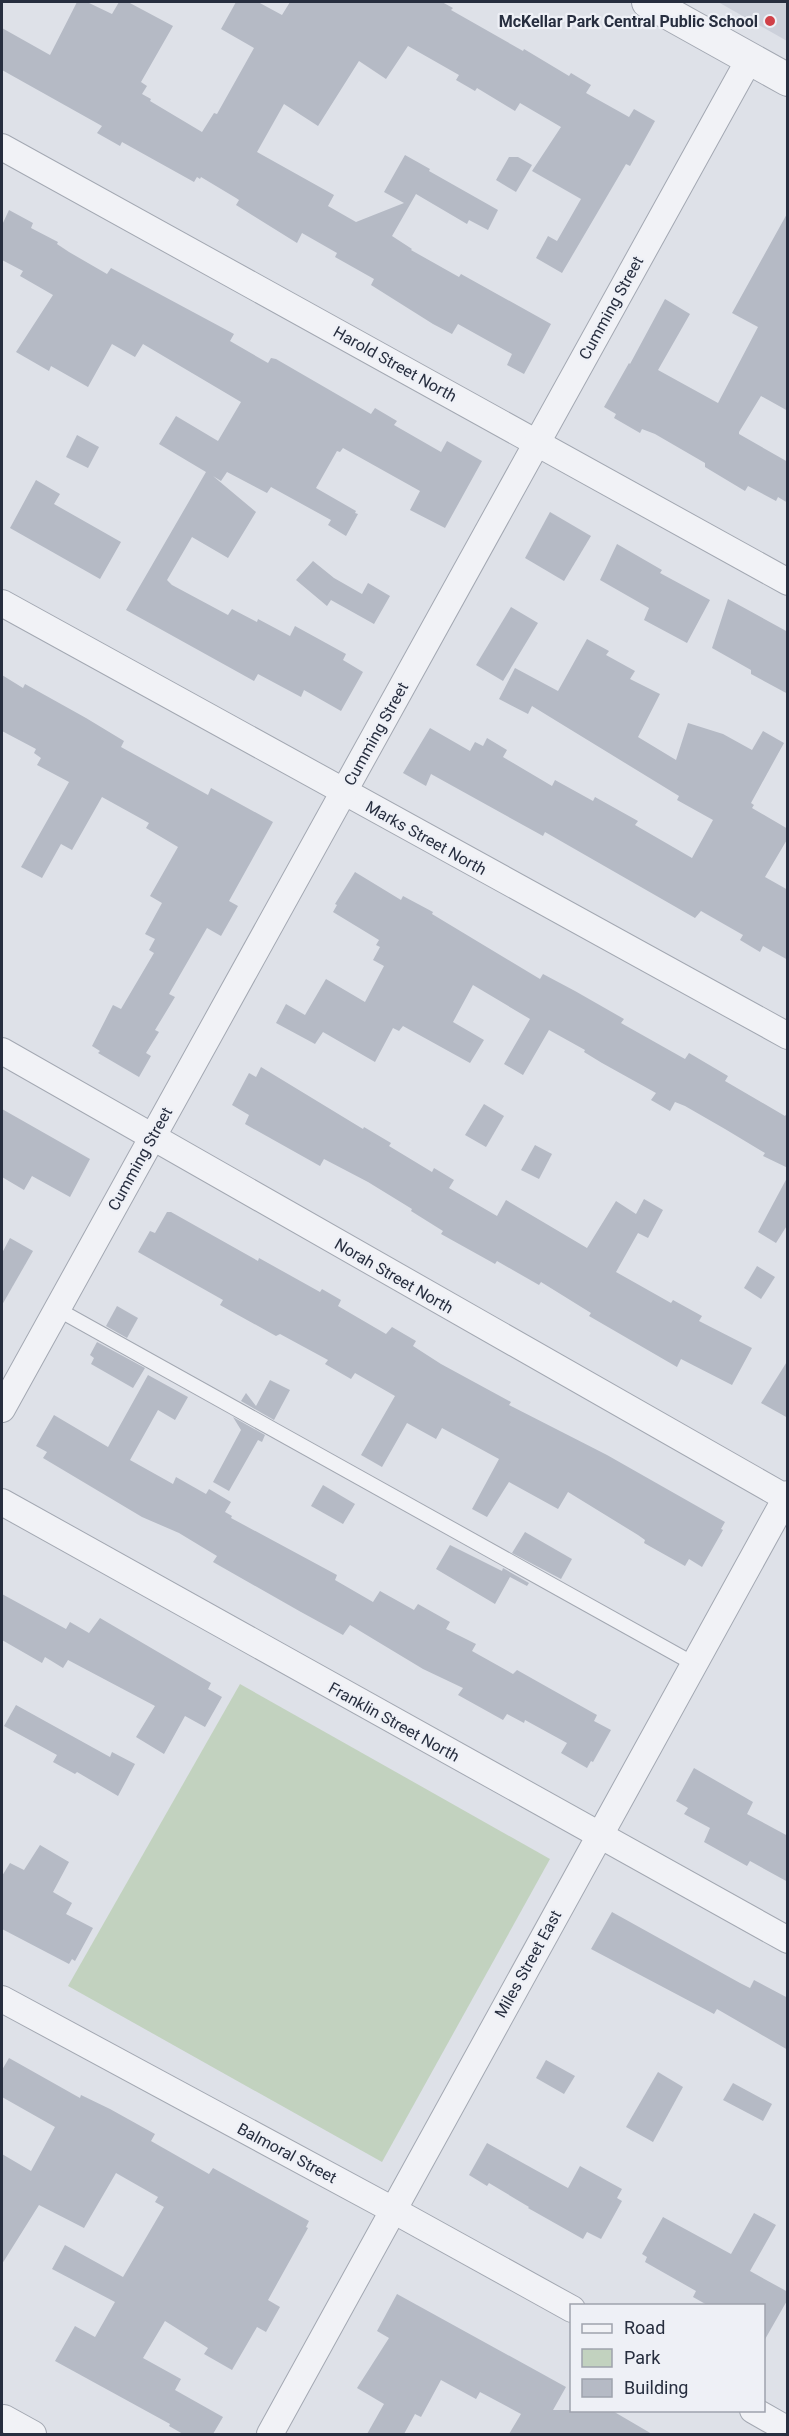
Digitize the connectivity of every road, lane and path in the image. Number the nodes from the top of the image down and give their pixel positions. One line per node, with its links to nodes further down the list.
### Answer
1 (648, 2): 2 (street)
2 (750, 58): 3 (street); 5 (street, Cumming Street)
3 (788, 80)
4 (2, 147): 5 (street, Harold Street North)
5 (537, 442): 6 (street, Harold Street North); 8 (street, Cumming Street)
6 (788, 582)
7 (2, 603): 8 (street, Marks Street North)
8 (343, 792): 9 (street, Marks Street North); 11 (street, Cumming Street)
9 (788, 1036)
10 (2, 1052): 11 (street, Norah Street North)
11 (152, 1138): 12 (street, Cumming Street); 14 (street, Norah Street North)
12 (57, 1310): 13 (street, Cumming Street); 16 (lane)
13 (2, 1409)
14 (787, 1497): 16 (street, Miles Street East)
15 (2, 1502): 17 (street, Franklin Street North)
16 (694, 1664): 17 (street, Miles Street East)
17 (599, 1836): 18 (street, Franklin Street North); 20 (street, Miles Street East)
18 (788, 1941)
19 (2, 1999): 20 (street, Balmoral Street)
20 (393, 2210): 21 (street, Balmoral Street); 26 (street, Miles Street East)
21 (570, 2308)
22 (756, 2412): 24 (street)
23 (6, 2422): 25 (street)
24 (788, 2430)
25 (33, 2434)
26 (270, 2434)

